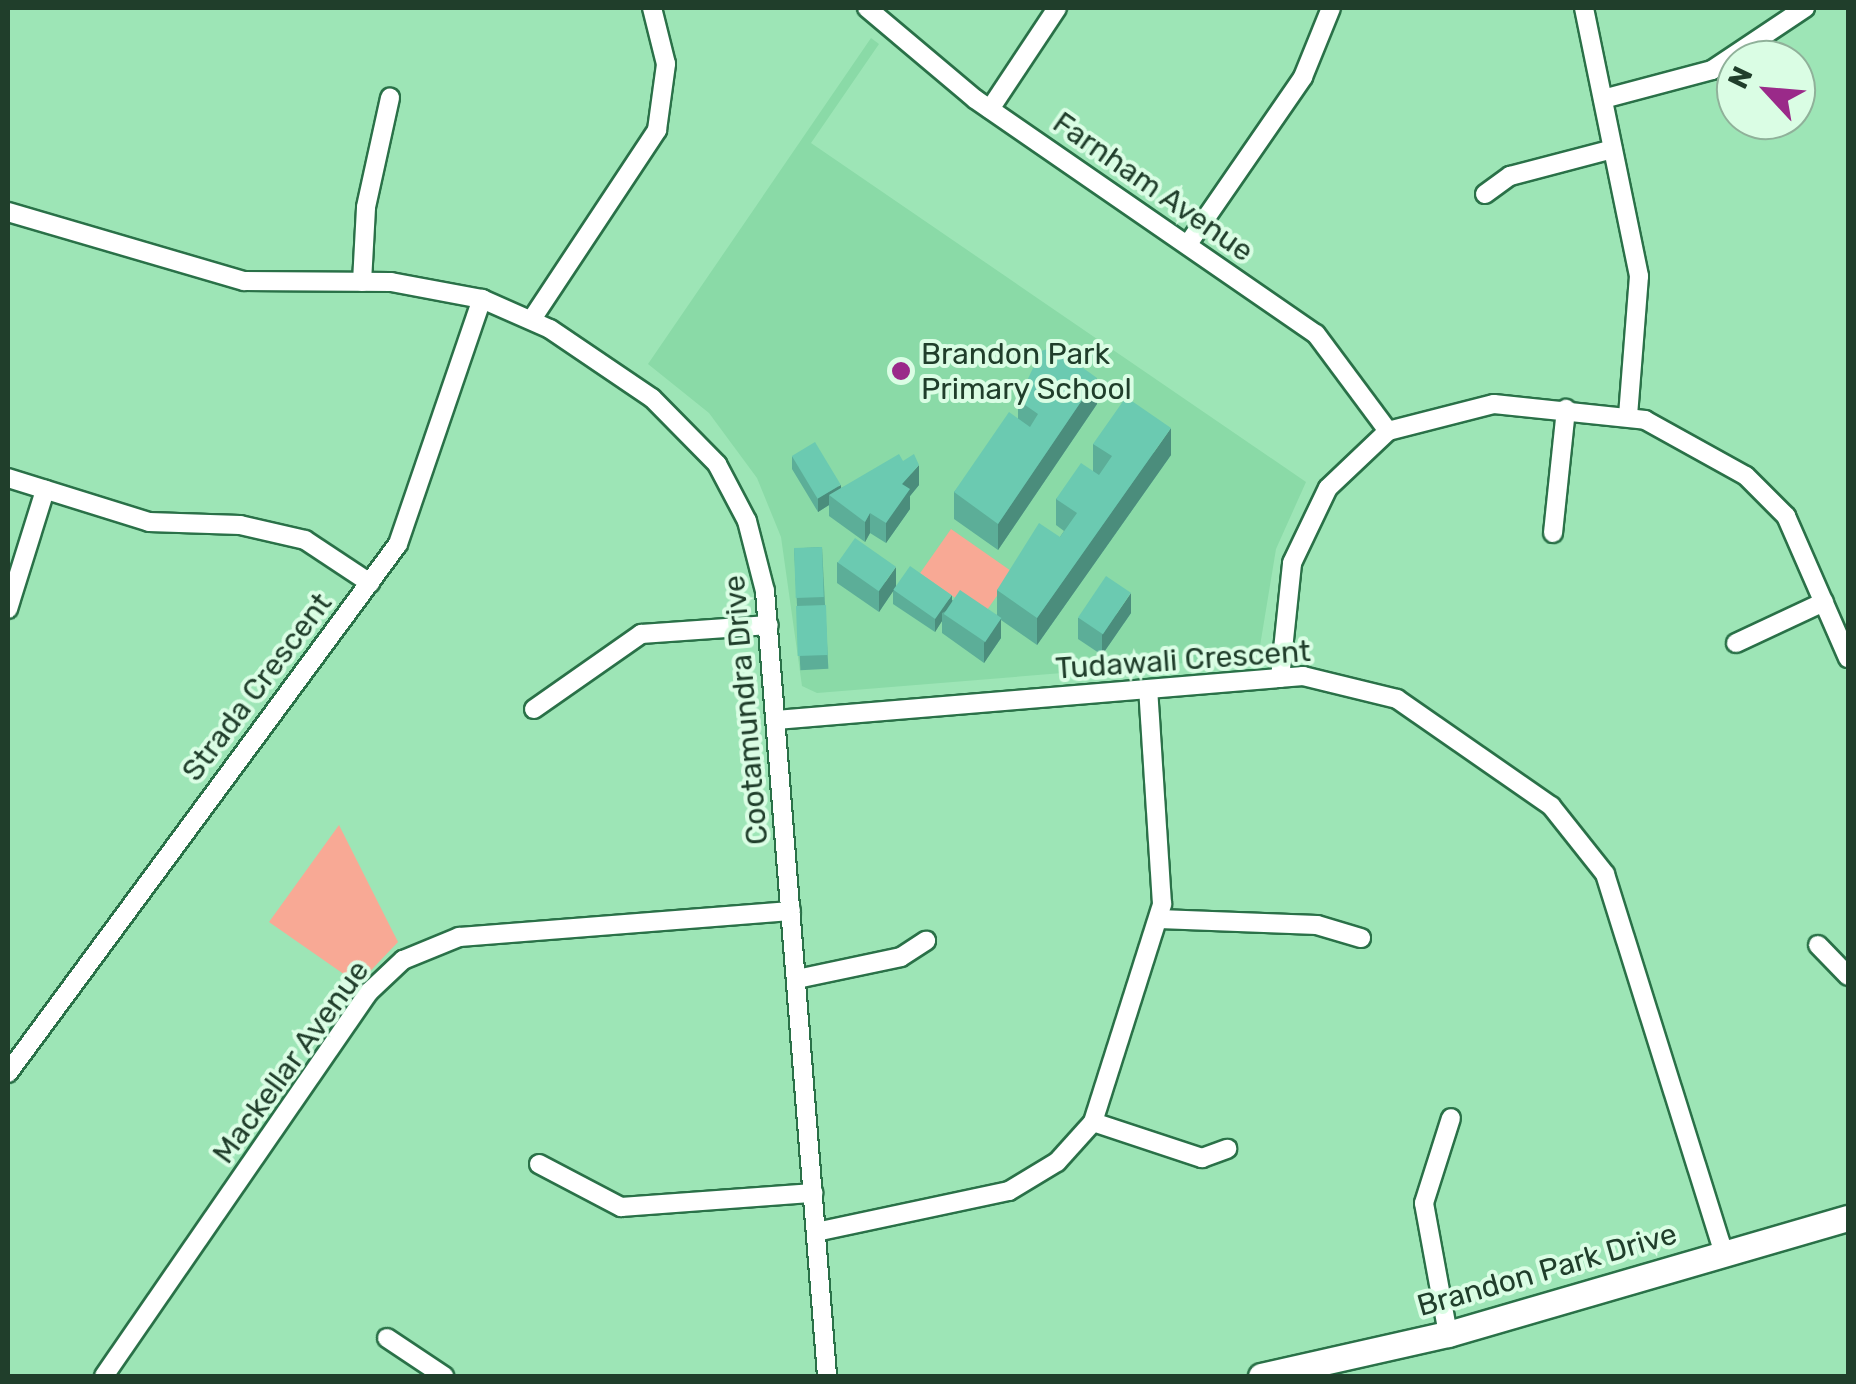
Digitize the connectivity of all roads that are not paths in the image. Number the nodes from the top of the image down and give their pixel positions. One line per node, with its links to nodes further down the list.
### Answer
1 (867, 8): 9 (street, Farnham Avenue)
2 (1057, 8): 9 (street)
3 (1331, 8): 13 (street)
4 (1584, 8): 8 (street)
5 (1804, 8): 8 (street)
6 (656, 9): 16 (street)
7 (390, 98): 14 (street)
8 (1603, 99): 10 (street)
9 (990, 108): 13 (street, Farnham Avenue)
10 (1614, 150): 11 (street); 18 (street)
11 (1485, 194)
12 (8, 212): 14 (street, Cootamundra Drive)
13 (1188, 244): 19 (street, Farnham Avenue)
14 (362, 282): 15 (street, Cootamundra Drive)
15 (482, 298): 16 (street, Cootamundra Drive); 23 (street, Strada Crescent)
16 (532, 319): 26 (street, Cootamundra Drive)
17 (1566, 410): 18 (street); 19 (street); 22 (street)
18 (1628, 416): 24 (street)
19 (1388, 431): 29 (street)
20 (8, 478): 21 (street)
21 (45, 490): 23 (street); 25 (street)
22 (1553, 533)
23 (370, 583): 40 (street, Strada Crescent)
24 (1824, 602): 27 (street); 28 (street)
25 (8, 609)
26 (769, 625): 31 (street); 32 (street, Cootamundra Drive)
27 (1736, 643)
28 (1848, 658)
29 (1280, 678): 30 (street, Tudawali Crescent); 48 (street, Tudawali Crescent)
30 (1148, 689): 32 (street, Tudawali Crescent); 34 (street)
31 (534, 709)
32 (776, 720): 33 (street, Cootamundra Drive)
33 (792, 911): 39 (street, Cootamundra Drive); 51 (street, Mackellar Avenue)
34 (1159, 919): 35 (street); 42 (street)
35 (1360, 938)
36 (926, 941): 39 (street)
37 (1818, 945): 38 (street)
38 (1848, 976)
39 (797, 979): 45 (street, Cootamundra Drive)
40 (8, 1073)
41 (1451, 1118): 49 (street)
42 (1093, 1122): 43 (street); 47 (street)
43 (1226, 1148)
44 (540, 1164): 45 (street)
45 (813, 1193): 47 (street, Cootamundra Drive)
46 (1848, 1218): 48 (street, Brandon Park Drive)
47 (816, 1232): 53 (street, Cootamundra Drive)
48 (1724, 1254): 49 (street, Brandon Park Drive)
49 (1448, 1334): 54 (street, Brandon Park Drive)
50 (387, 1338): 52 (street)
51 (104, 1376)
52 (444, 1376)
53 (826, 1376)
54 (1261, 1376)

